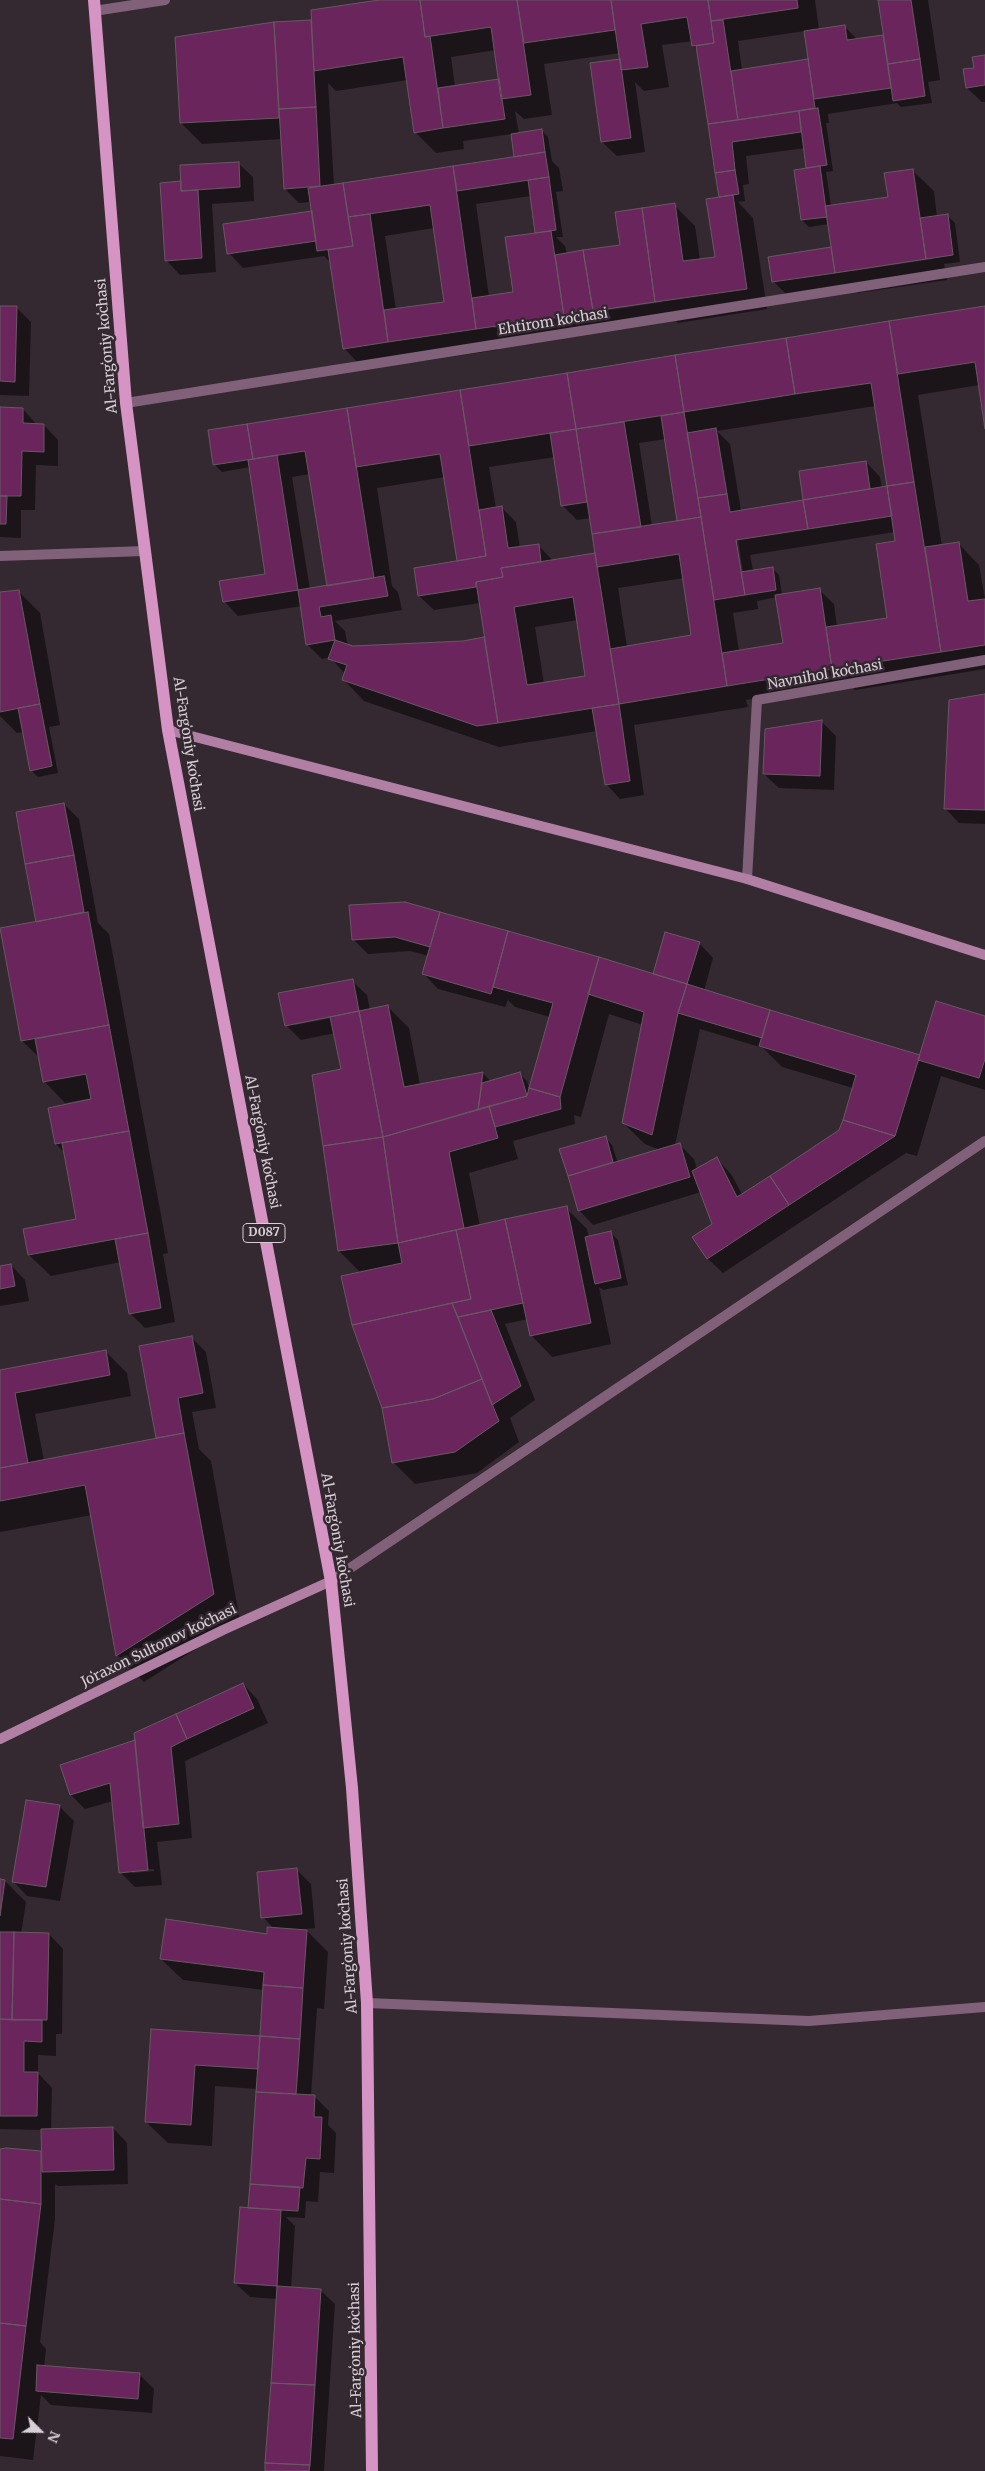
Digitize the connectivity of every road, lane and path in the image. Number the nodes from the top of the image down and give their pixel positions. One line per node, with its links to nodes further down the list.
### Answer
1 (166, 0): 2 (street)
2 (94, 5): 4 (main road, Al-Fargʻoniy koʻchasi / D087)
3 (985, 267): 4 (street, Ehtirom koʻchasi)
4 (126, 403): 5 (main road, Al-Fargʻoniy koʻchasi / D087)
5 (145, 551): 6 (street); 8 (main road, Al-Fargʻoniy koʻchasi / D087)
6 (0, 556)
7 (985, 660): 9 (street, Navnihol koʻchasi)
8 (168, 730): 9 (main road); 12 (main road, Al-Fargʻoniy koʻchasi / D087)
9 (747, 879): 10 (main road)
10 (985, 955)
11 (985, 1142): 12 (street)
12 (331, 1581): 13 (main road, Joʻraxon Sultonov koʻchasi); 14 (main road, Al-Fargʻoniy koʻchasi / D087)
13 (0, 1739)
14 (367, 2003): 15 (street); 16 (main road, Al-Fargʻoniy koʻchasi / D087)
15 (985, 2007)
16 (372, 2471)

